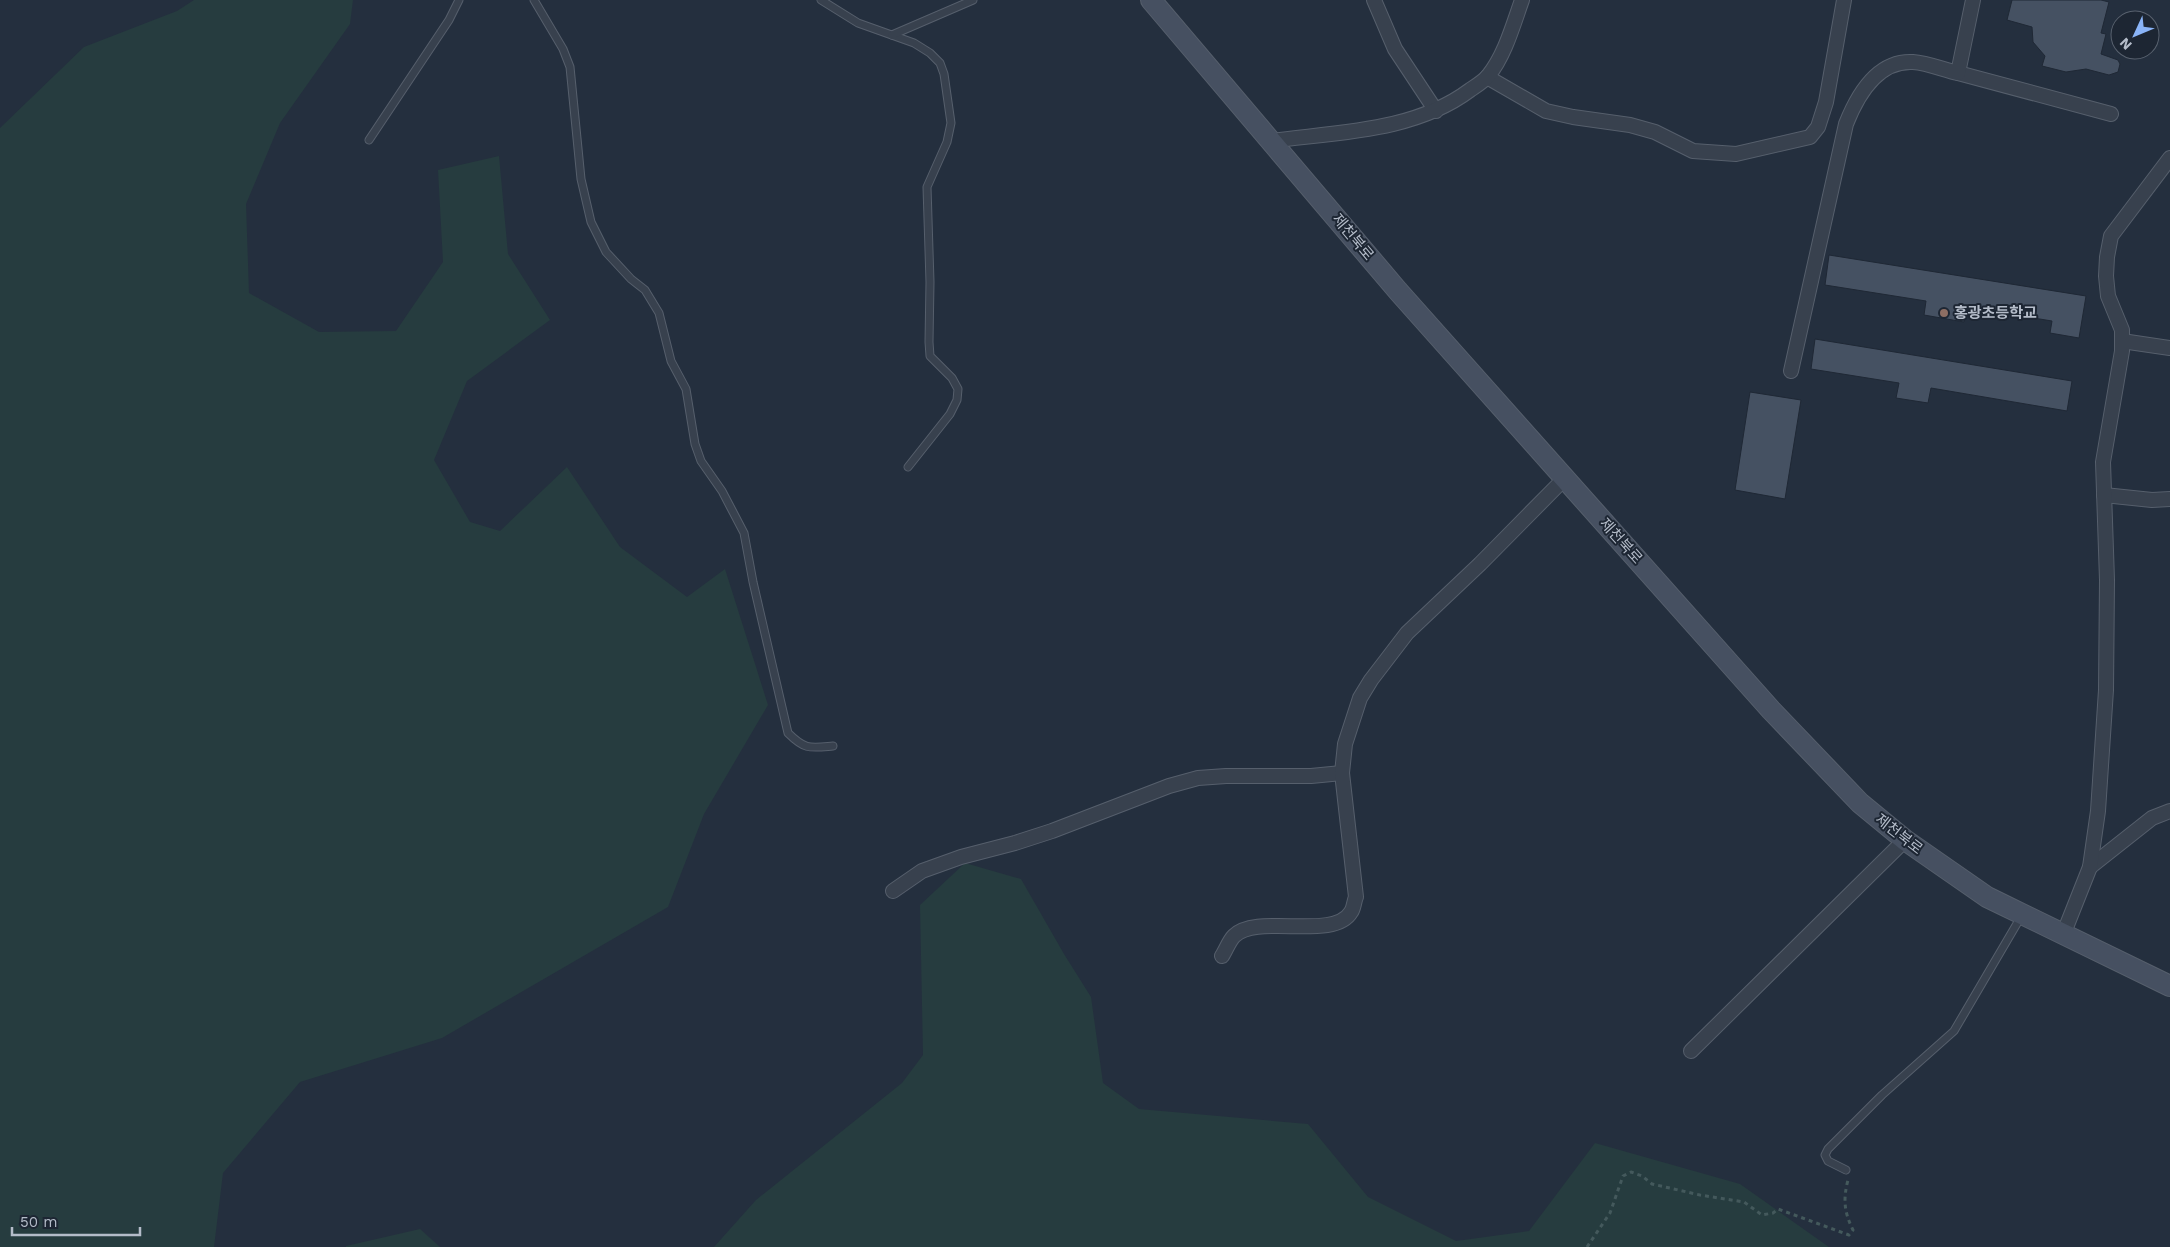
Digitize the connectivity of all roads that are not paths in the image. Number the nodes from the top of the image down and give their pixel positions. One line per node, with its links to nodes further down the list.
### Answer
1 (460, 0): 15 (lane)
2 (534, 0): 25 (lane)
3 (821, 0): 10 (lane)
4 (974, 0): 10 (lane)
5 (1151, 0): 16 (street, 제천북로)
6 (1374, 0): 13 (street)
7 (1522, 0): 12 (street)
8 (1844, 0): 12 (street)
9 (1973, 0): 11 (street)
10 (892, 34): 21 (lane)
11 (1958, 73): 14 (street); 20 (street)
12 (1487, 77): 13 (street)
13 (1436, 111): 16 (street)
14 (2111, 114)
15 (369, 140)
16 (1270, 141): 22 (street, 제천북로)
17 (2170, 158): 18 (street)
18 (2122, 341): 19 (street); 23 (street)
19 (2170, 348)
20 (1791, 371)
21 (908, 467)
22 (1565, 478): 26 (street); 28 (street, 제천북로)
23 (2104, 495): 24 (street); 29 (street)
24 (2170, 499)
25 (833, 746)
26 (1342, 773): 30 (street); 33 (street)
27 (2170, 811): 29 (street)
28 (1905, 840): 31 (street, 제천북로); 35 (street)
29 (2090, 867): 32 (street)
30 (893, 891)
31 (2022, 915): 32 (street, 제천북로); 36 (lane)
32 (2063, 935): 34 (street, 제천북로)
33 (1222, 956)
34 (2170, 986)
35 (1691, 1052)
36 (1846, 1170)

